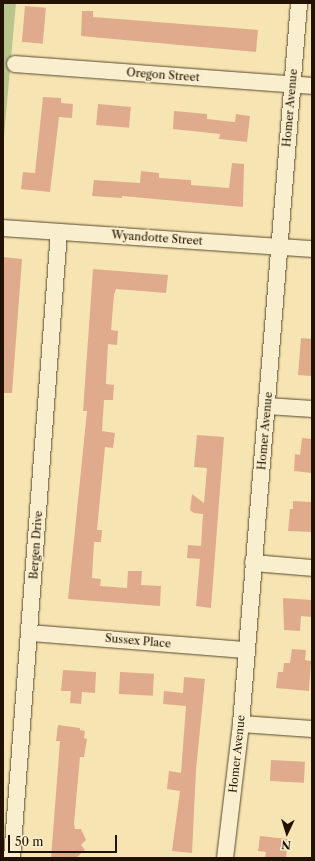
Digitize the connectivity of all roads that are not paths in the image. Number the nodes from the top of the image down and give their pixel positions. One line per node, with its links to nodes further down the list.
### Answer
1 (299, 3): 3 (street, Homer Avenue)
2 (15, 64): 3 (street, Oregon Street)
3 (292, 84): 4 (street, Oregon Street); 7 (street, Homer Avenue)
4 (312, 86)
5 (3, 228): 6 (street, Wyandotte Street)
6 (59, 232): 7 (street, Wyandotte Street); 13 (street, Bergen Drive)
7 (279, 246): 8 (street, Wyandotte Street); 9 (street, Homer Avenue)
8 (312, 249)
9 (267, 406): 10 (street); 11 (street, Homer Avenue)
10 (312, 409)
11 (253, 563): 12 (street); 14 (street, Homer Avenue)
12 (312, 568)
13 (30, 632): 14 (street, Sussex Place); 17 (street, Bergen Drive)
14 (246, 650): 15 (street, Homer Avenue)
15 (241, 724): 16 (street); 18 (street, Homer Avenue)
16 (312, 730)
17 (12, 858)
18 (225, 858)

